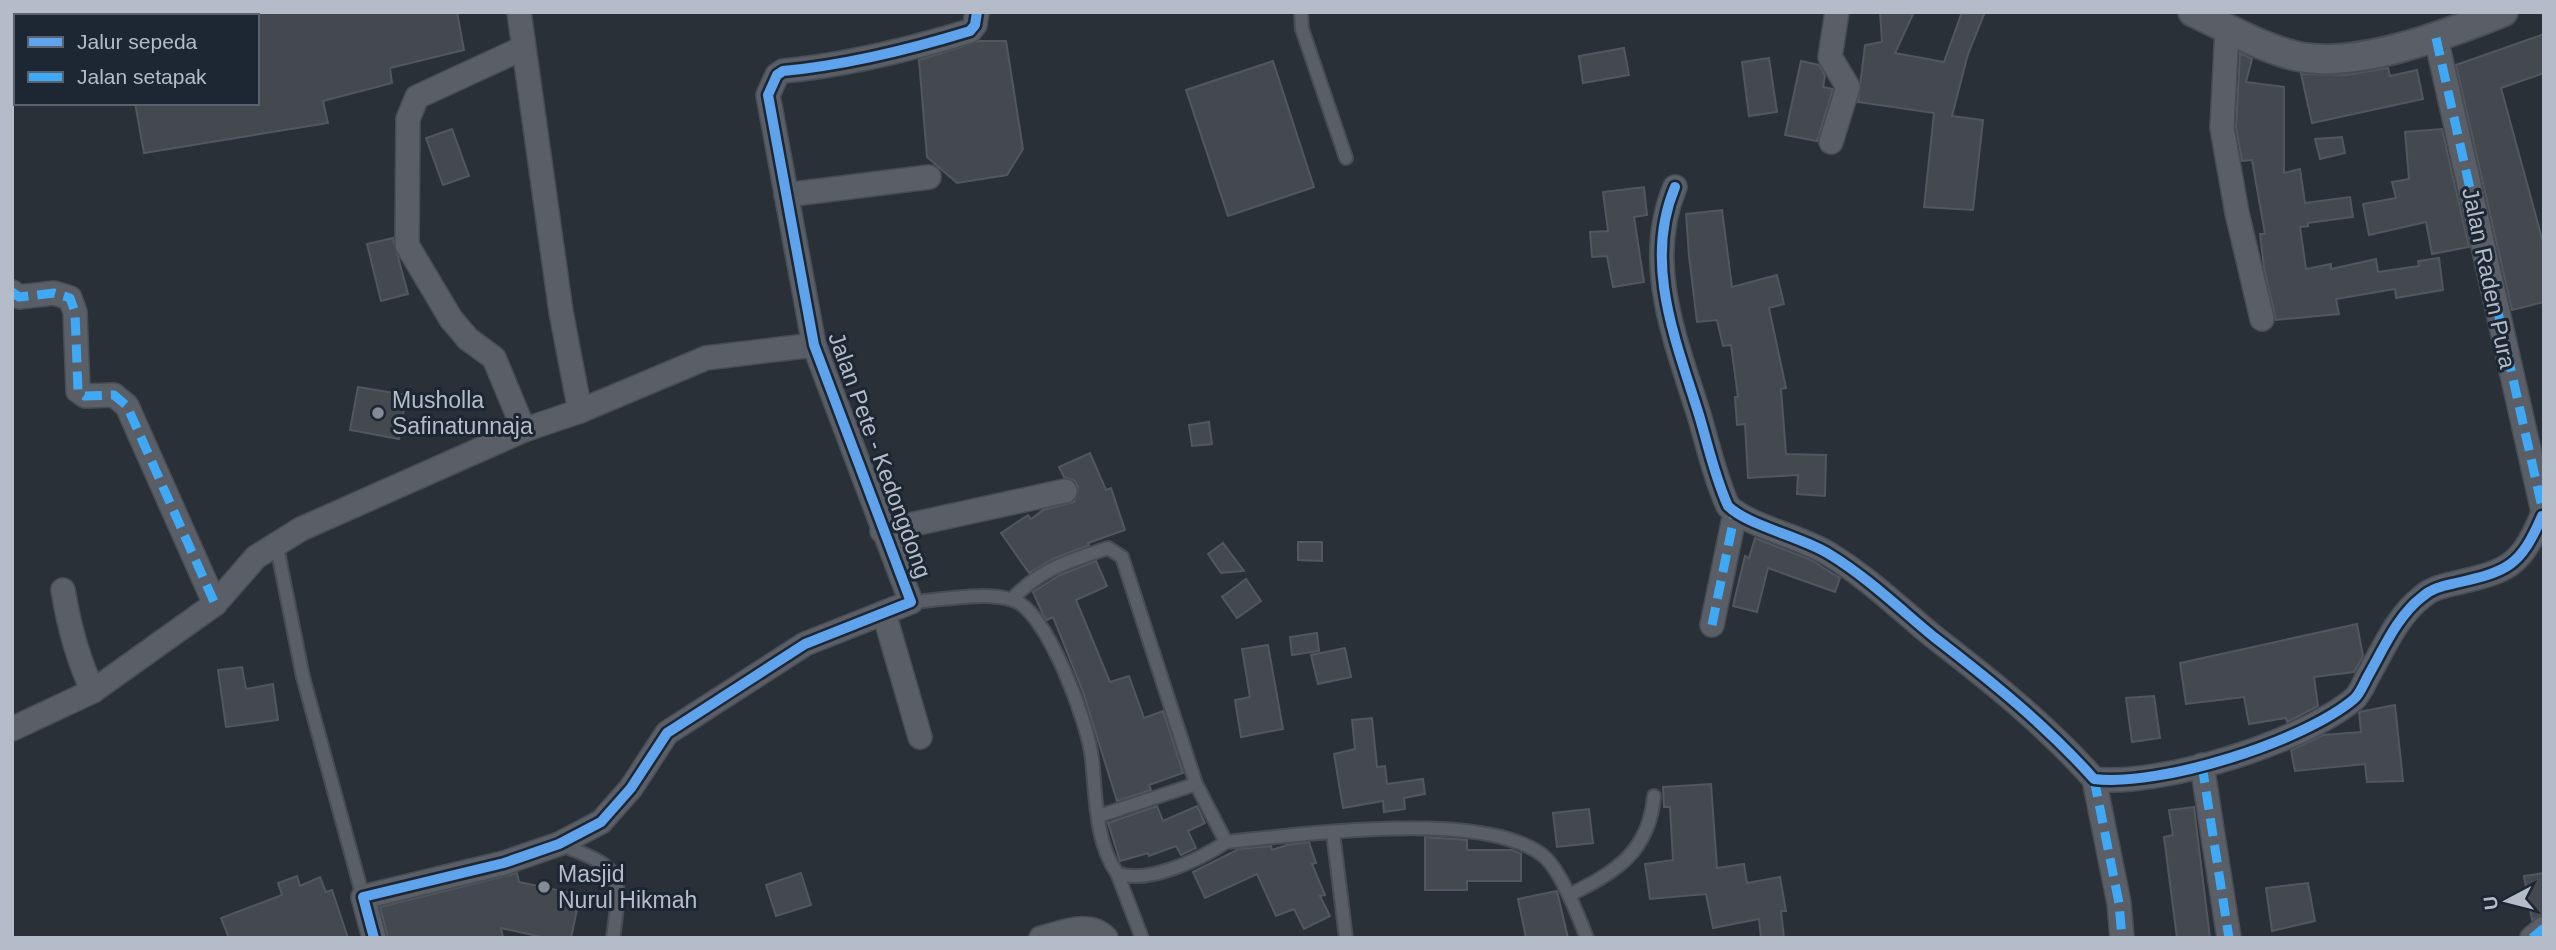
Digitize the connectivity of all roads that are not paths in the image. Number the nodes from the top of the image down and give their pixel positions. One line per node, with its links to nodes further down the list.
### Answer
1 (519, 12): 9 (street)
2 (977, 12): 14 (street, Jalan Pete - Kedongdong)
3 (1301, 12): 11 (lane)
4 (1838, 12): 10 (street)
5 (2193, 12): 7 (street)
6 (2503, 12): 8 (street)
7 (2227, 29): 8 (street); 16 (street)
8 (2436, 38): 22 (street, Jalan Raden Pura)
9 (523, 48): 18 (street); 19 (street)
10 (1831, 142)
11 (1346, 158)
12 (929, 177): 14 (street)
13 (1675, 187): 21 (street)
14 (786, 195): 17 (street, Jalan Pete - Kedongdong)
15 (12, 292): 28 (street)
16 (2262, 318)
17 (814, 345): 18 (street, Jalan Pete - Kedongdong); 23 (street, Jalan Pete - Kedongdong)
18 (580, 411): 19 (street, Jalan Pete - Kedongdong)
19 (524, 430): 24 (street, Jalan Pete - Kedongdong)
20 (1065, 491): 23 (street)
21 (1735, 513): 30 (street); 35 (street)
22 (2543, 516): 34 (street)
23 (882, 531): 27 (street, Jalan Pete - Kedongdong)
24 (276, 542): 28 (street, Jalan Pete - Kedongdong); 44 (lane)
25 (63, 590): 31 (street)
26 (1012, 599): 27 (lane); 36 (lane); 38 (lane)
27 (911, 602): 29 (street, Jalan Pete - Kedongdong)
28 (215, 604): 31 (street, Jalan Pete - Kedongdong)
29 (884, 613): 33 (street); 41 (street, Jalan Pete - Kedongdong)
30 (1712, 625)
31 (93, 691): 32 (street, Jalan Pete - Kedongdong)
32 (12, 729)
33 (920, 737)
34 (2202, 765): 35 (street); 54 (street)
35 (2094, 779): 53 (street)
36 (1196, 784): 38 (lane); 40 (lane)
37 (1654, 796): 43 (lane)
38 (1098, 816): 42 (lane)
39 (1333, 833): 40 (lane); 43 (lane); 51 (lane)
40 (1226, 842): 42 (lane)
41 (559, 844): 44 (street, Jalan Pete - Kedongdong); 47 (lane)
42 (1117, 873): 50 (lane)
43 (1569, 895): 52 (lane)
44 (362, 897): 46 (street)
45 (2544, 928): 55 (street)
46 (374, 938)
47 (612, 938)
48 (1041, 938): 49 (street)
49 (1106, 938)
50 (1142, 938)
51 (1346, 938)
52 (1587, 938)
53 (2122, 938)
54 (2229, 938)
55 (2532, 938)

